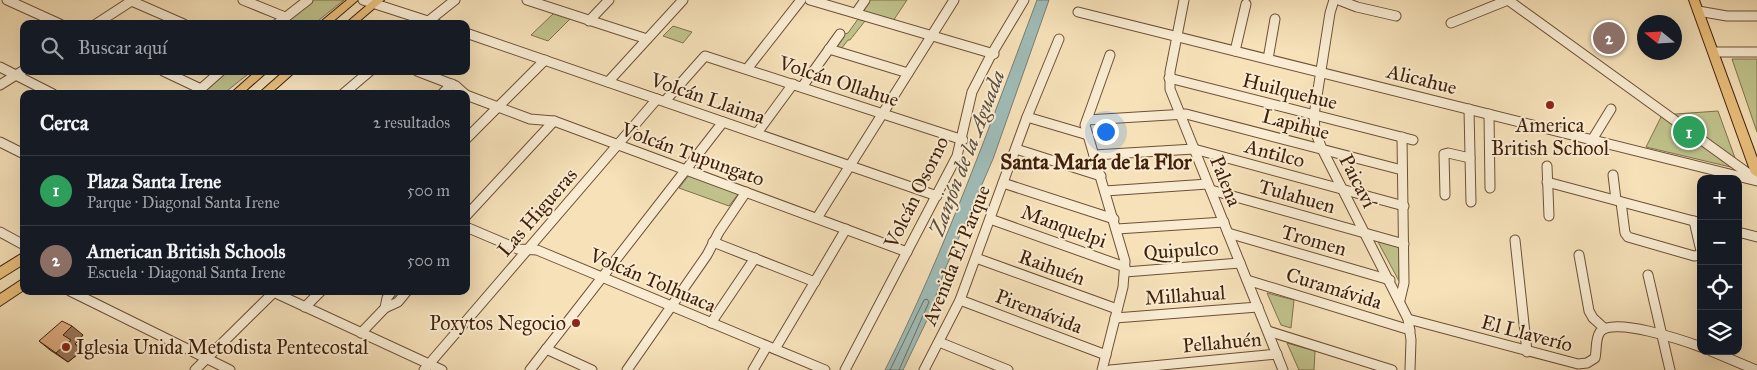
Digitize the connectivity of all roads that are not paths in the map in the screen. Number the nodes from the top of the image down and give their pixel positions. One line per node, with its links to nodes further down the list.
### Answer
1 (7, 0): 30 (street)
2 (131, 0): 31 (street); 32 (street)
3 (244, 0): 29 (street)
4 (308, 0): 29 (street)
5 (354, 0): 34 (main road)
6 (363, 0): 21 (street)
7 (455, 0): 37 (street)
8 (526, 0): 22 (street)
9 (610, 0): 38 (street)
10 (683, 0): 46 (street)
11 (801, 0): 57 (street)
12 (810, 0): 26 (street)
13 (865, 0): 26 (street)
14 (952, 0): 43 (street)
15 (1024, 0): 51 (street, Volcán Osorno)
16 (1184, 0): 44 (street, Palena)
17 (1334, 0): 59 (street, Paicaví)
18 (1339, 0): 27 (street)
19 (1508, 0): 40 (street); 117 (street)
20 (1694, 0): 25 (main road)
21 (378, 1): 35 (main road); 36 (street)
22 (543, 2): 38 (street)
23 (1246, 4): 48 (street)
24 (1078, 12): 44 (street, Alicahue)
25 (1698, 12): 28 (street); 49 (main road)
26 (856, 13): 43 (street)
27 (1396, 16)
28 (1757, 16)
29 (286, 17): 33 (street)
30 (51, 20)
31 (102, 20)
32 (175, 20)
33 (282, 20)
34 (328, 20)
35 (355, 20)
36 (424, 20)
37 (434, 20)
38 (589, 20): 46 (street)
39 (1275, 20): 54 (street)
40 (1450, 23)
41 (470, 34): 55 (street, Volcán Llaima)
42 (840, 34): 47 (street)
43 (932, 36): 51 (street); 60 (street)
44 (1177, 37): 48 (street, Alicahue); 68 (street, Palena)
45 (1059, 39): 91 (street, Avenida El Parque)
46 (647, 40): 69 (street)
47 (829, 49): 60 (street); 73 (street)
48 (1235, 51): 54 (street, Alicahue)
49 (1713, 52): 50 (street); 114 (main road)
50 (1757, 52)
51 (994, 54): 99 (street, Volcán Osorno)
52 (1110, 55): 92 (street)
53 (704, 56): 57 (street, Volcán Ollahue); 83 (street, Las Higueras)
54 (1268, 59): 59 (street, Alicahue)
55 (545, 60): 69 (street, Volcán Llaima); 84 (street)
56 (0, 67): 61 (street)
57 (747, 69): 71 (street, Volcán Ollahue)
58 (20, 72): 61 (street)
59 (1321, 72): 85 (street, Alicahue); 90 (street, Paicaví)
60 (908, 73): 88 (street)
61 (15, 75): 72 (street); 74 (street)
62 (170, 75): 75 (street)
63 (216, 75): 76 (street)
64 (258, 75): 77 (main road)
65 (286, 75): 78 (main road)
66 (365, 75): 79 (street)
67 (428, 75): 70 (street, Volcán Tupungato)
68 (1169, 78): 87 (street, Palena); 90 (street, Huilquehue)
69 (608, 82): 83 (street, Volcán Llaima)
70 (452, 84): 80 (street); 81 (street, Volcán Tupungato)
71 (793, 84): 73 (street, Volcán Ollahue); 95 (street)
72 (0, 85)
73 (802, 87): 88 (street, Volcán Ollahue)
74 (45, 90)
75 (196, 90)
76 (199, 90)
77 (239, 90)
78 (268, 90)
79 (348, 90)
80 (446, 90)
81 (460, 90)
82 (470, 96): 84 (street, Volcán Tupungato)
83 (661, 100): 94 (street, Volcán Llaima); 103 (street, Las Higueras)
84 (497, 108): 93 (street, Volcán Tupungato); 96 (street)
85 (1469, 109): 89 (street, Alicahue); 109 (street)
86 (1612, 109): 101 (street)
87 (1180, 113): 92 (street); 105 (street, Palena); 106 (street, Lapihue)
88 (883, 114): 99 (street, Volcán Ollahue); 110 (street)
89 (1490, 114): 101 (street, Alicahue); 121 (street)
90 (1314, 115): 98 (street, Huilquehue); 106 (street, Paicaví)
91 (1027, 117): 97 (street); 104 (street, Avenida El Parque)
92 (1087, 120): 97 (street)
93 (554, 121): 103 (street, Volcán Tupungato); 130 (street)
94 (723, 122): 95 (street, Volcán Llaima); 112 (street)
95 (757, 133): 110 (street, Volcán Llaima)
96 (470, 135)
97 (1088, 135): 108 (street)
98 (1402, 137): 100 (street, Huilquehue); 113 (street)
99 (963, 140): 126 (street, Volcán Osorno)
100 (1413, 140)
101 (1592, 140): 117 (street, Alicahue)
102 (0, 142): 107 (street)
103 (617, 144): 112 (street, Volcán Tupungato); 148 (street, Las Higueras)
104 (1016, 149): 116 (street); 119 (street, Avenida El Parque)
105 (1194, 149): 108 (street); 120 (street, Palena); 122 (street, Antilco)
106 (1322, 149): 113 (street, Lapihue); 122 (street, Paicaví)
107 (20, 152)
108 (1094, 155): 116 (street)
109 (1470, 158): 125 (street); 128 (street)
110 (850, 166): 126 (street, Volcán Llaima); 132 (street)
111 (1546, 166): 118 (street)
112 (686, 170): 124 (street, Volcán Tupungato); 159 (street)
113 (1402, 170): 129 (street)
114 (1757, 173)
115 (1613, 175): 127 (street)
116 (1101, 176): 123 (street)
117 (1757, 180)
118 (1547, 182): 127 (street); 131 (street)
119 (1003, 183): 133 (street, Avenida El Parque); 136 (street)
120 (1209, 187): 123 (street, Tulahuen); 134 (street, Palena); 141 (street, Tulahuen)
121 (1490, 188)
122 (1342, 190): 129 (street, Antilco); 141 (street, Paicaví)
123 (1105, 191): 136 (street)
124 (746, 192): 132 (street, Volcán Tupungato); 146 (street)
125 (1445, 195)
126 (937, 196): 149 (street, Volcán Osorno)
127 (1618, 201): 135 (street); 151 (street)
128 (1471, 202)
129 (1404, 206): 147 (street)
130 (470, 212)
131 (1549, 216)
132 (817, 218): 138 (street, Volcán Tupungato)
133 (990, 218): 153 (street, Avenida El Parque); 156 (street, Manquelpi)
134 (1224, 222): 136 (street); 140 (street, Palena)
135 (1697, 222)
136 (1115, 224): 156 (street)
137 (470, 229): 148 (street, Volcán Tolhuaca)
138 (846, 229): 149 (street, Volcán Tupungato); 162 (street)
139 (0, 232): 145 (street)
140 (1228, 233): 155 (street, Palena); 161 (street, Tromen)
141 (1365, 233): 147 (street, Tulahuen); 161 (street, Paicaví)
142 (1742, 233): 143 (street)
143 (1757, 237)
144 (1515, 240): 189 (street)
145 (20, 242)
146 (713, 242): 152 (street); 173 (street)
147 (1404, 244): 171 (street)
148 (528, 250): 159 (street, Volcán Tolhuaca); 195 (street, Las Higueras)
149 (907, 252): 206 (street, Volcán Osorno)
150 (1579, 255): 180 (street)
151 (1697, 255)
152 (755, 258): 162 (street); 179 (street)
153 (976, 258): 170 (street, Avenida El Parque); 177 (street, Raihuén)
154 (20, 260): 157 (main road)
155 (1240, 263): 156 (street, Quipulco); 160 (street, Palena)
156 (1125, 270): 177 (street)
157 (0, 274)
158 (1648, 275): 184 (street)
159 (602, 278): 173 (street, Volcán Tolhuaca); 188 (street)
160 (1247, 280): 175 (street, Palena); 181 (street, Curamávida)
161 (1390, 280): 171 (street, Paicaví)
162 (815, 282): 187 (street)
163 (20, 286): 172 (main road)
164 (78, 295): 194 (street)
165 (269, 295): 194 (street)
166 (279, 295): 174 (street)
167 (317, 295): 174 (street)
168 (389, 295): 176 (street)
169 (404, 295): 176 (street)
170 (960, 300): 185 (street, Avenida El Parque); 191 (street, Piremávida)
171 (1400, 300): 178 (street, Paicaví)
172 (0, 301)
173 (671, 306): 179 (street, Volcán Tolhuaca); 203 (street)
174 (305, 307): 183 (street)
175 (1258, 307): 177 (street, Millahual); 182 (street, Palena)
176 (385, 308): 183 (street)
177 (1116, 314): 191 (street)
178 (1408, 319): 181 (street, Paicaví); 189 (street, El Llaverío)
179 (711, 323): 187 (street, Volcán Tolhuaca)
180 (1604, 328): 184 (street, El Llaverío); 189 (street, El Llaverío)
181 (1410, 330): 213 (street, Paicaví)
182 (1268, 331): 190 (street, Palena); 212 (street)
183 (361, 333): 195 (street)
184 (1661, 335): 186 (street, El Llaverío); 214 (street)
185 (939, 342): 207 (street, Avenida El Parque); 208 (street)
186 (1697, 346)
187 (771, 348): 204 (street); 205 (street, Volcán Tolhuaca)
188 (546, 349): 201 (street); 202 (street)
189 (1527, 352)
190 (1277, 354): 210 (street, Pellahuén); 211 (street, Palena)
191 (1106, 355): 209 (street)
192 (1718, 355): 196 (street)
193 (1735, 355): 196 (street)
194 (207, 358): 198 (street); 199 (street)
195 (427, 367): 200 (street)
196 (1739, 367): 197 (street)
197 (1755, 368)
198 (195, 370)
199 (230, 370)
200 (442, 370)
201 (530, 370)
202 (592, 370)
203 (627, 370)
204 (753, 370)
205 (825, 370)
206 (844, 370)
207 (924, 370)
208 (1008, 370)
209 (1102, 370)
210 (1110, 370)
211 (1283, 370)
212 (1392, 370)
213 (1410, 370)
214 (1670, 370)

